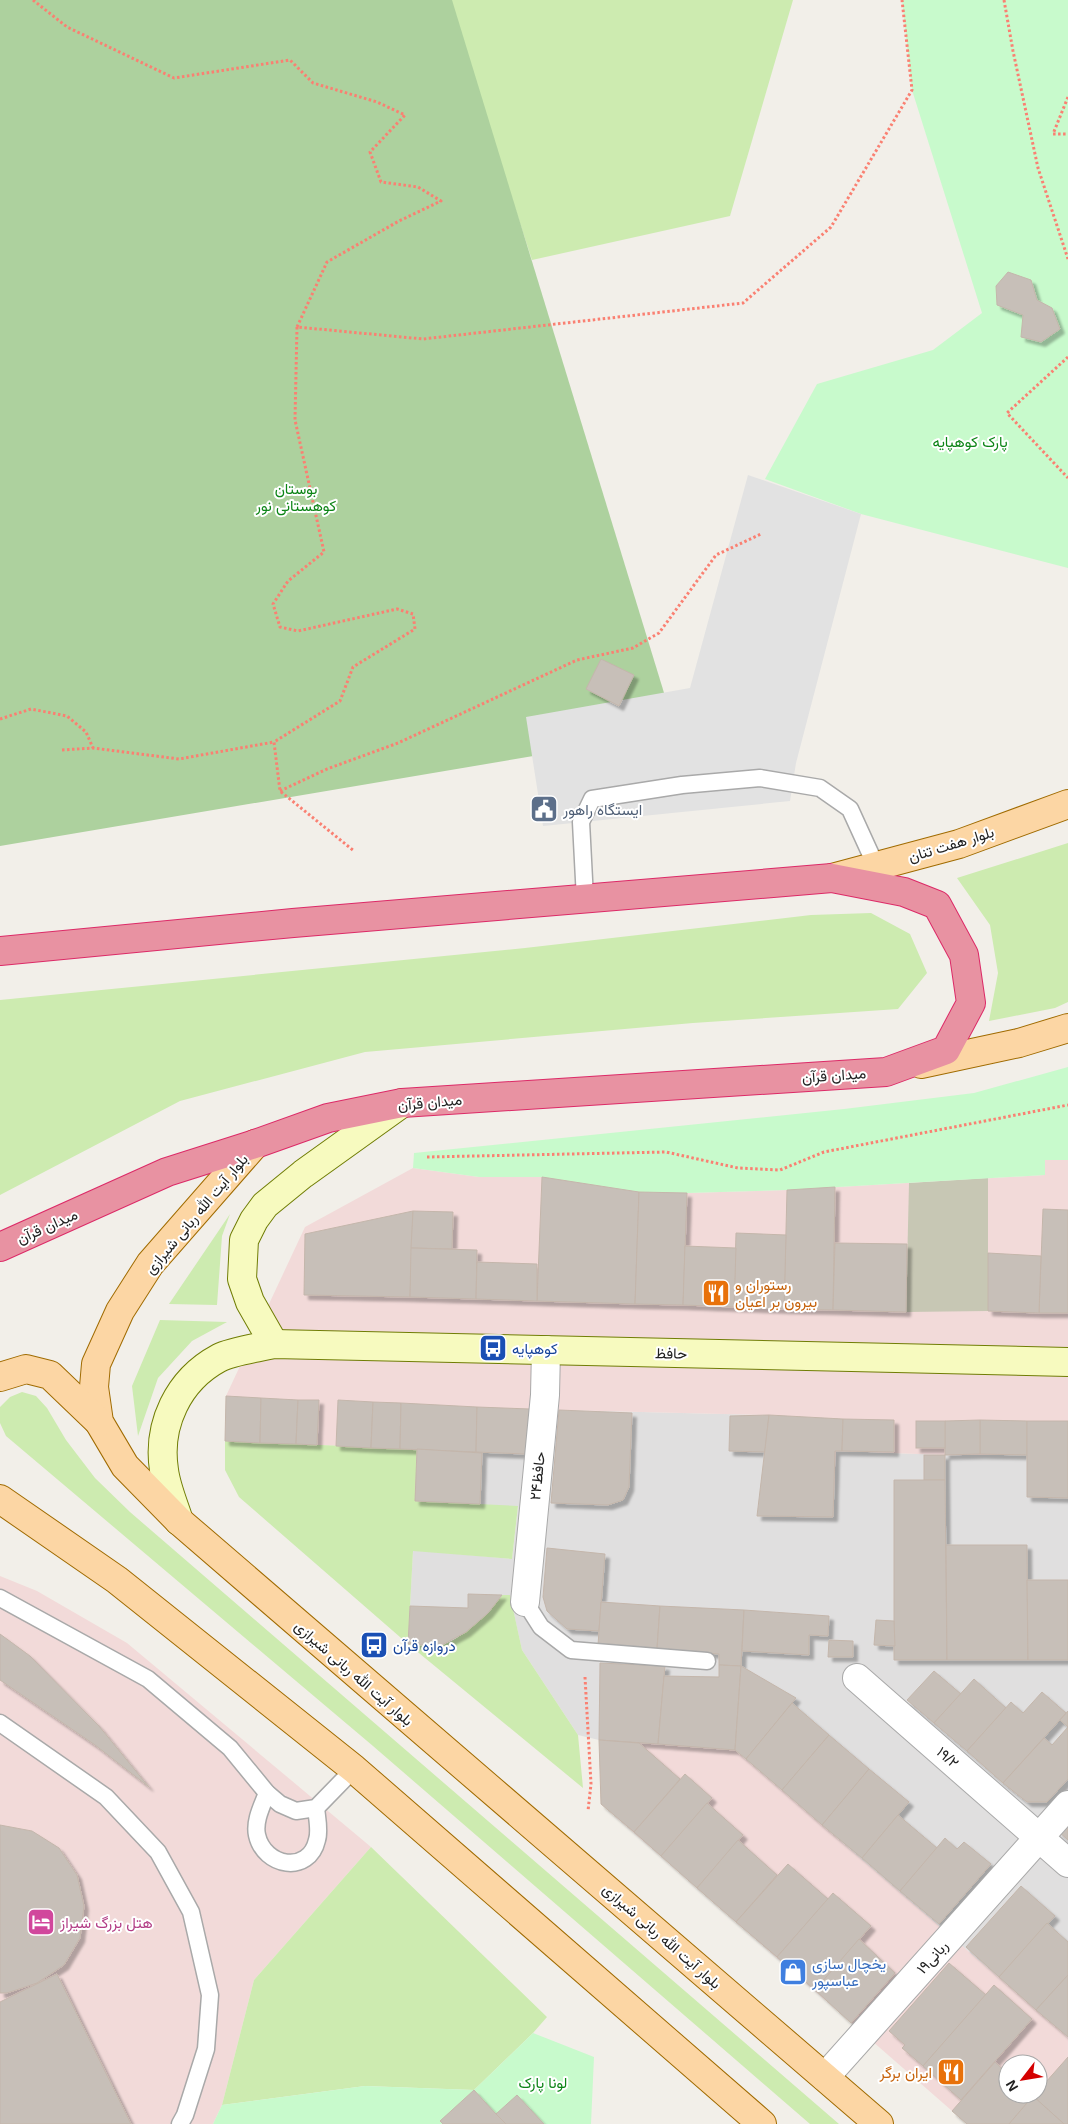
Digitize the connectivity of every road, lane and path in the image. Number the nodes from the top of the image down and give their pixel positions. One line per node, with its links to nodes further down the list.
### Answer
1 (33, 0): 7 (path)
2 (902, 0): 7 (path)
3 (1004, 0): 6 (path)
4 (1068, 97): 5 (path)
5 (1068, 134)
6 (1068, 259)
7 (297, 327): 12 (path)
8 (1068, 357): 9 (path)
9 (1068, 478)
10 (761, 534): 15 (path)
11 (0, 719): 13 (path)
12 (274, 742): 13 (path); 15 (path)
13 (94, 748): 14 (path)
14 (62, 750)
15 (280, 790): 17 (path)
16 (1068, 804): 18 (main road, بلوار هفت تنان)
17 (354, 851)
18 (876, 866): 19 (main road, بلوار هفت تنان); 20 (lane)
19 (832, 878): 20 (highway); 23 (highway, میدان قرآن)
20 (586, 899): 21 (highway)
21 (0, 951)
22 (1068, 1028): 23 (main road)
23 (886, 1072): 24 (highway, میدان قرآن)
24 (402, 1103): 26 (highway, میدان قرآن); 29 (main road)
25 (1068, 1105): 27 (path)
26 (255, 1144): 28 (highway, میدان قرآن); 33 (main road, بلوار آیت الله ربانی شیرازی)
27 (427, 1156)
28 (0, 1247)
29 (274, 1344): 30 (main road, حافظ); 35 (main road, حافظ)
30 (546, 1350): 31 (main road, حافظ); 37 (street, حافظ۲۴)
31 (1068, 1362)
32 (0, 1377): 33 (main road)
33 (99, 1422): 35 (main road, بلوار آیت الله ربانی شیرازی)
34 (0, 1499): 42 (main road)
35 (179, 1521): 49 (main road, بلوار آیت الله ربانی شیرازی)
36 (0, 1598): 43 (lane)
37 (525, 1602): 38 (lane)
38 (584, 1652): 39 (lane); 46 (path)
39 (707, 1661)
40 (857, 1678): 47 (street, ۱۹/۲)
41 (0, 1723): 50 (lane)
42 (354, 1769): 45 (lane); 51 (main road)
43 (267, 1793): 45 (lane); 45 (lane)
44 (1068, 1805): 47 (street, ربانی۱۹)
45 (316, 1808)
46 (588, 1811)
47 (1038, 1837): 48 (street, ۱۹/۲); 49 (street, ربانی۱۹)
48 (1068, 1863)
49 (825, 2077): 52 (main road, بلوار آیت الله ربانی شیرازی)
50 (180, 2124)
51 (762, 2124)
52 (878, 2124)

